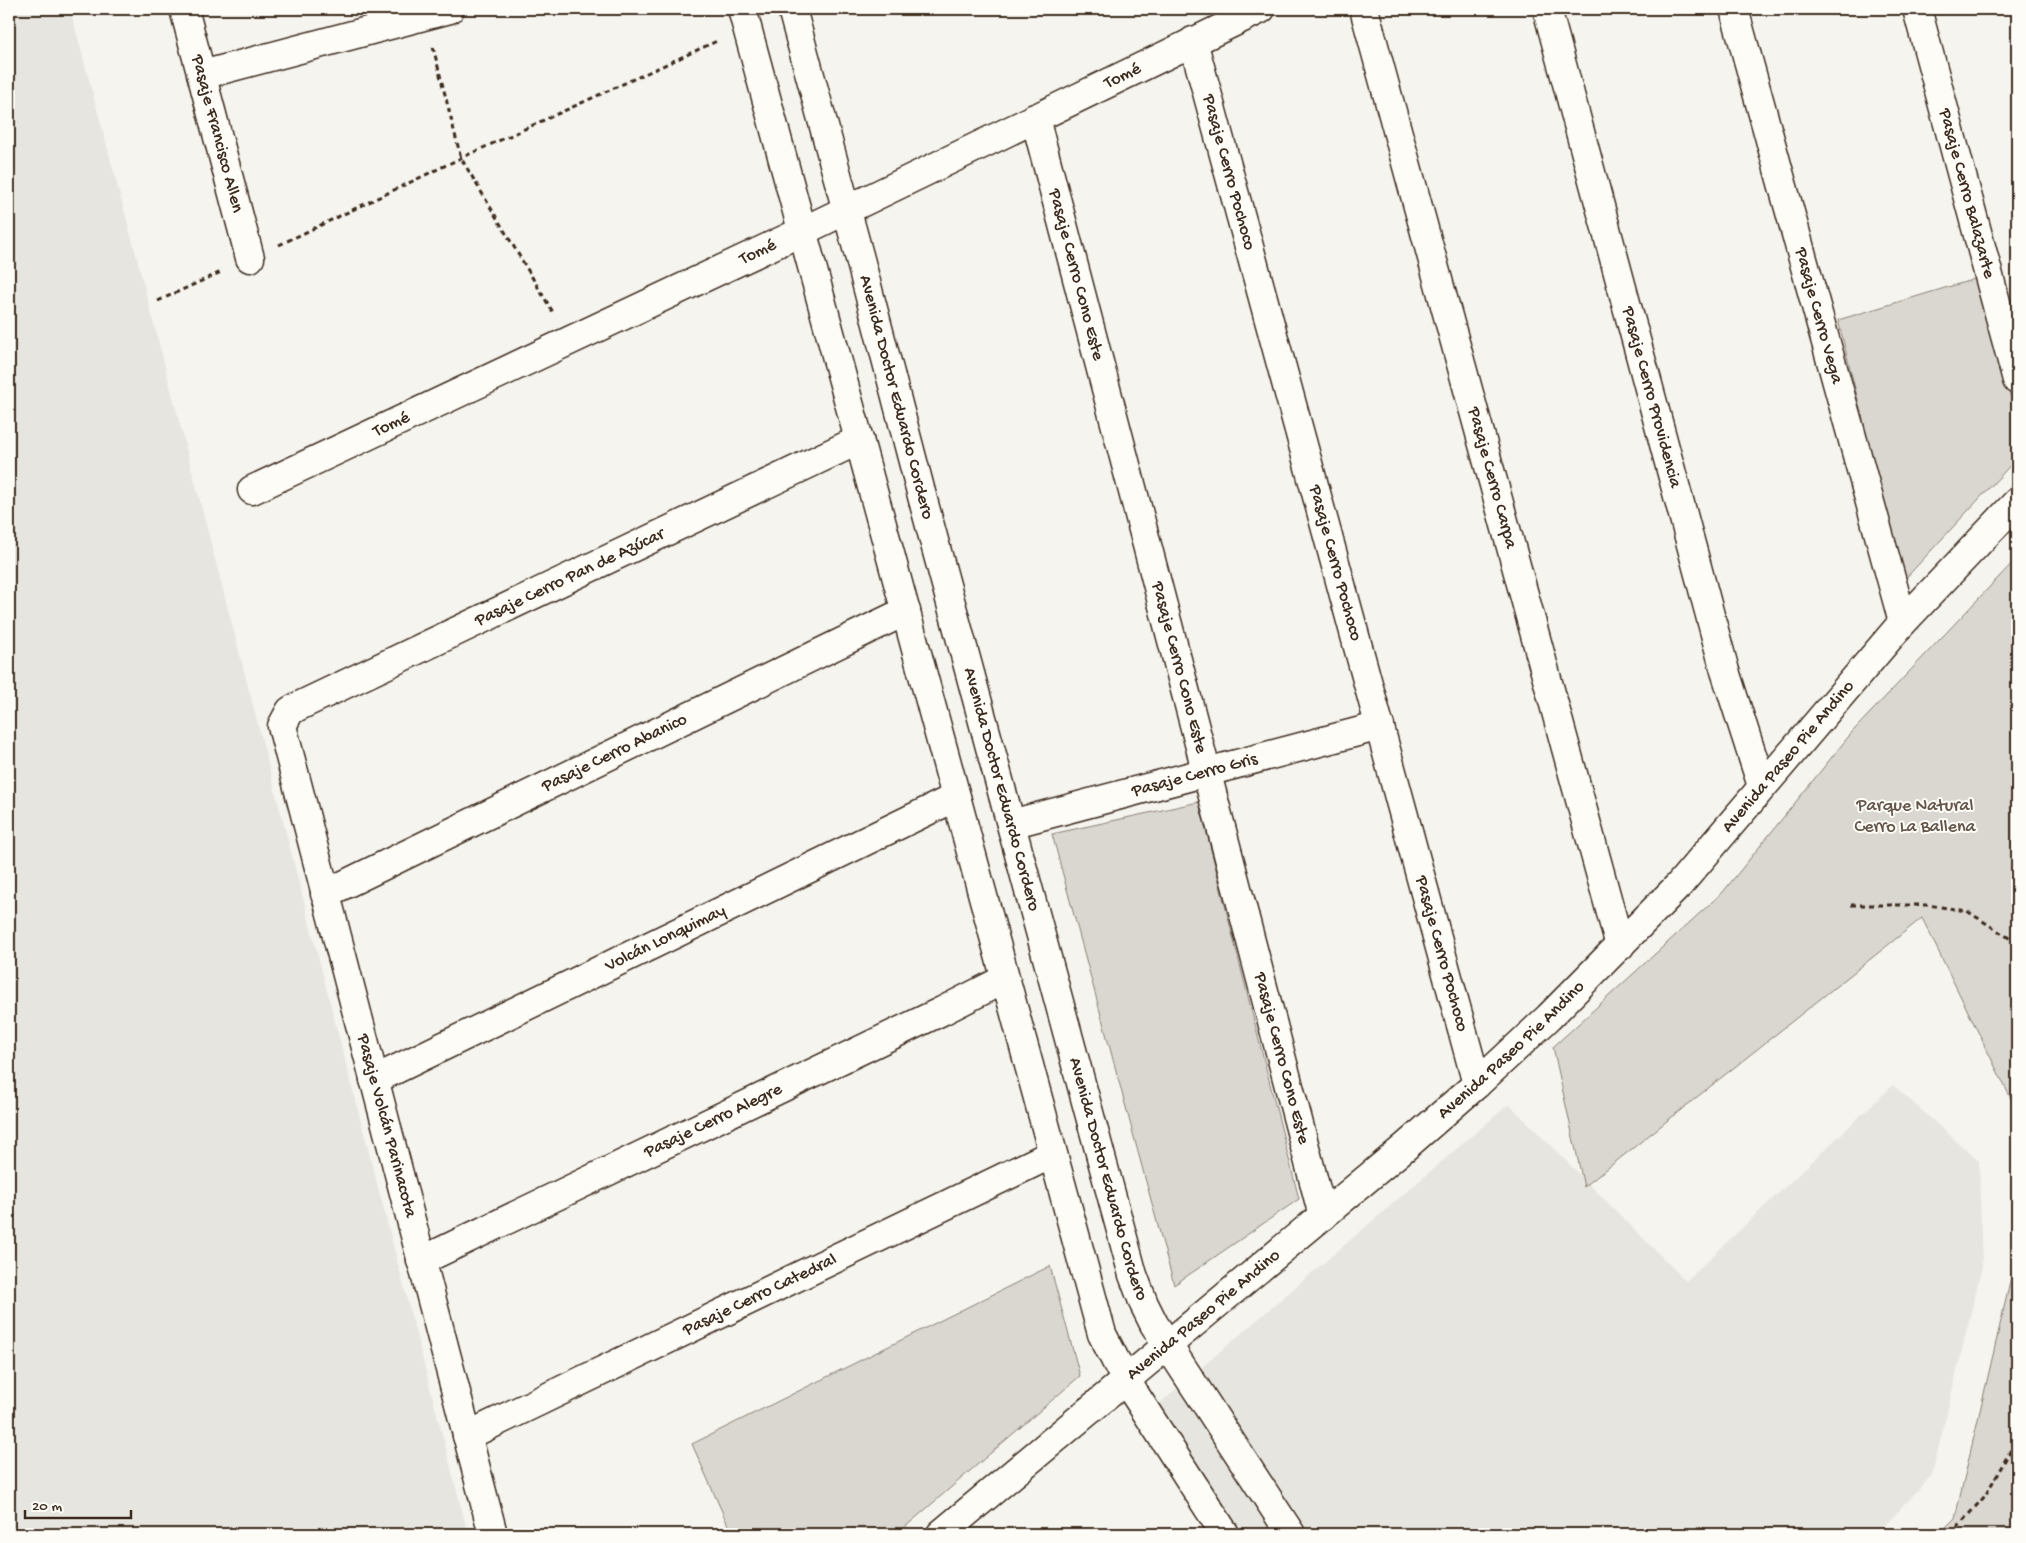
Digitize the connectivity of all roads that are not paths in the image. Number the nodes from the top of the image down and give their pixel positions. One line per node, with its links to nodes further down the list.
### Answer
1 (184, 9): 11 (street, Pasaje Francisco Allen)
2 (792, 9): 13 (street, Avenida Doctor Eduardo Cordero)
3 (1261, 9): 10 (street, Tomé)
4 (1364, 9): 29 (street, Pasaje Cerro Carpa)
5 (1547, 9): 25 (street, Pasaje Cerro Providencia)
6 (1734, 9): 21 (street, Pasaje Cerro Vega)
7 (1917, 9): 16 (street, Pasaje Cerro Balazarte)
8 (437, 12): 11 (street)
9 (745, 18): 14 (street)
10 (1193, 41): 12 (street, Tomé); 23 (street, Pasaje Cerro Pochoco)
11 (202, 75): 15 (street, Pasaje Francisco Allen)
12 (1035, 118): 13 (street, Tomé); 24 (street, Pasaje Cerro Cono Este)
13 (846, 209): 14 (street, Tomé); 27 (street, Avenida Doctor Eduardo Cordero)
14 (803, 231): 17 (street); 18 (street, Tomé)
15 (250, 258)
16 (2017, 380)
17 (860, 440): 20 (street); 22 (street, Pasaje Cerro Pan de Azúcar)
18 (252, 490)
19 (2017, 502): 21 (street, Avenida Paseo Pie Andino)
20 (906, 611): 26 (street); 28 (street, Pasaje Cerro Abanico)
21 (1904, 622): 25 (street, Avenida Paseo Pie Andino)
22 (285, 718): 28 (street, Pasaje Volcán Parinacota)
23 (1380, 726): 24 (street, Pasaje Cerro Gris); 32 (street, Pasaje Cerro Pochoco)
24 (1206, 772): 27 (street, Pasaje Cerro Gris); 34 (street, Pasaje Cerro Cono Este)
25 (1762, 786): 29 (street, Avenida Paseo Pie Andino)
26 (956, 797): 30 (street); 31 (street, Volcán Lonquimay)
27 (1011, 824): 36 (street, Avenida Doctor Eduardo Cordero)
28 (325, 894): 31 (street, Pasaje Volcán Parinacota)
29 (1620, 946): 32 (street, Avenida Paseo Pie Andino)
30 (1005, 979): 33 (street); 35 (street, Pasaje Cerro Alegre)
31 (374, 1080): 35 (street, Pasaje Volcán Parinacota)
32 (1478, 1084): 34 (street, Avenida Paseo Pie Andino)
33 (1052, 1154): 37 (street); 38 (street, Pasaje Cerro Catedral)
34 (1323, 1216): 36 (street, Avenida Paseo Pie Andino)
35 (421, 1261): 38 (street, Pasaje Volcán Parinacota)
36 (1167, 1344): 37 (street, Avenida Paseo Pie Andino); 42 (street, Avenida Doctor Eduardo Cordero)
37 (1125, 1379): 40 (street, Avenida Paseo Pie Andino); 41 (street)
38 (468, 1436): 39 (street, Pasaje Volcán Parinacota)
39 (493, 1534)
40 (941, 1534)
41 (1225, 1534)
42 (1291, 1534)

